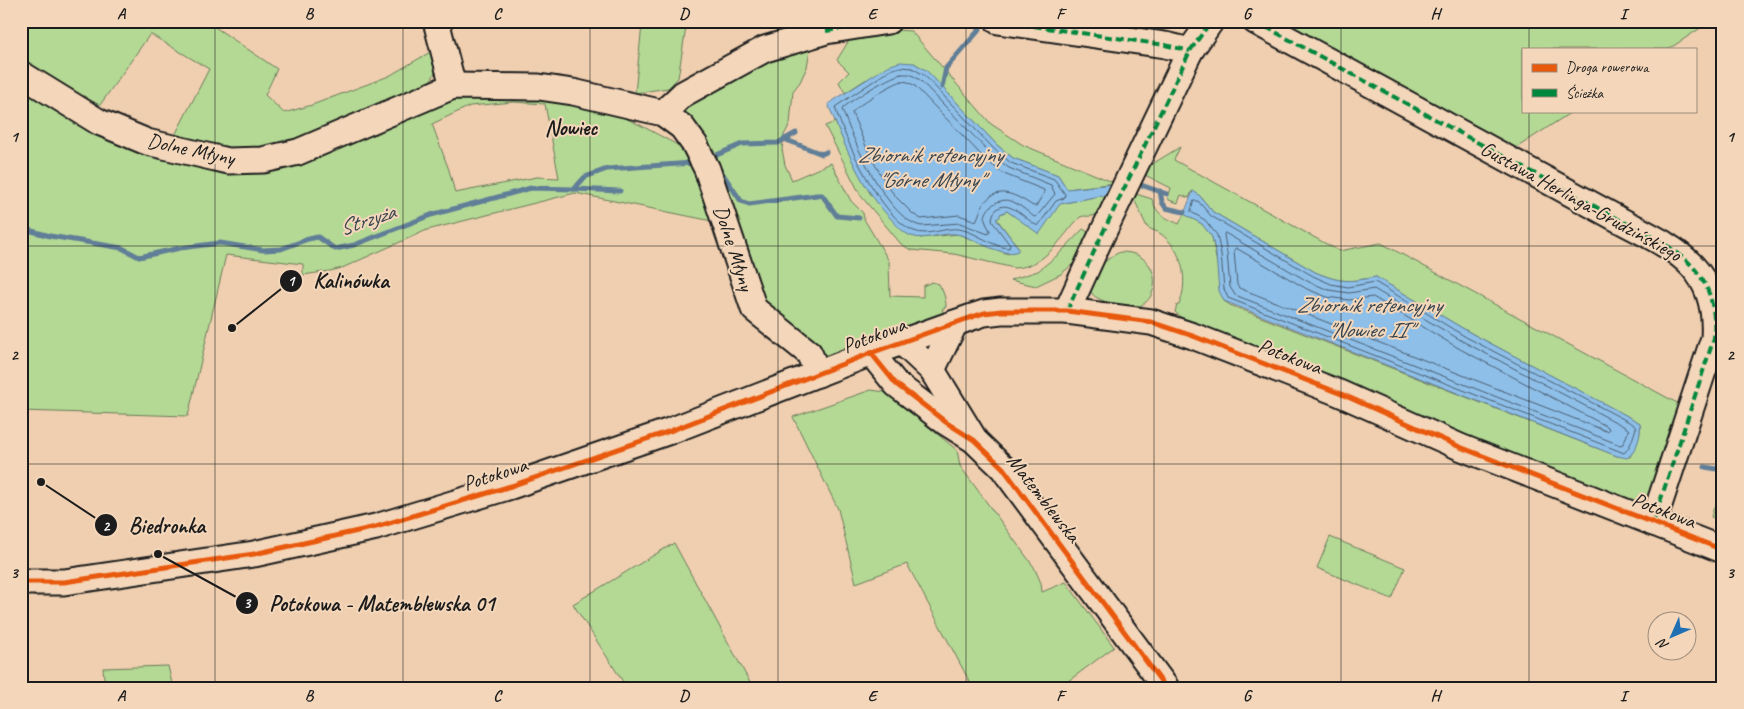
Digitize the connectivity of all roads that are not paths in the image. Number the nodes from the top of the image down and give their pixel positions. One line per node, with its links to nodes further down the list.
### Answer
1 (436, 21): 8 (street)
2 (888, 21): 9 (street)
3 (998, 21): 6 (street)
4 (1211, 21): 6 (street)
5 (1256, 21): 17 (street, Gustawa Herlinga-Grudzińskiego)
6 (1190, 51): 10 (street)
7 (21, 74): 8 (street, Dolne Młyny)
8 (453, 86): 9 (street, Dolne Młyny)
9 (662, 112): 15 (street, Dolne Młyny)
10 (1067, 311): 11 (street, Potokowa); 17 (street, Potokowa)
11 (955, 323): 12 (street, Potokowa); 14 (street)
12 (902, 342): 13 (street, Potokowa); 14 (street, Matemblewska)
13 (871, 353): 15 (street, Potokowa); 16 (street, Matemblewska)
14 (932, 370): 16 (street, Matemblewska)
15 (818, 374): 19 (street, Potokowa)
16 (974, 440): 20 (street, Matemblewska)
17 (1653, 523): 18 (street, Potokowa)
18 (1723, 550)
19 (21, 582)
20 (1166, 688)

